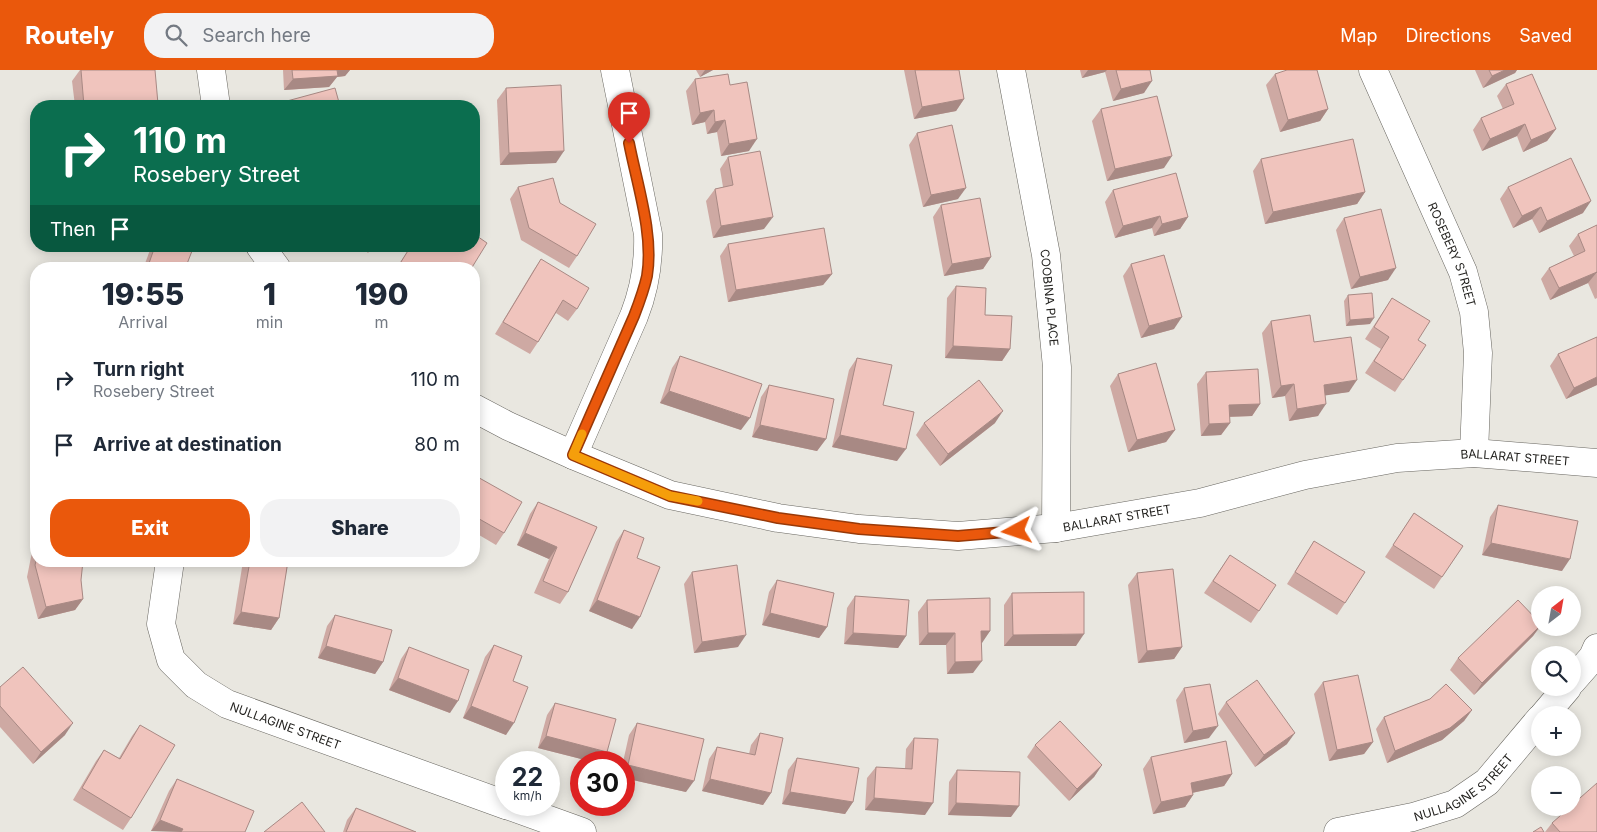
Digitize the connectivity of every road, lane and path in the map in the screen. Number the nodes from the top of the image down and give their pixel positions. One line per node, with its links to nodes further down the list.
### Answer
1 (211, 70): 5 (street)
2 (615, 70): 8 (street)
3 (1011, 70): 10 (street, COOBINA PLACE)
4 (1373, 70): 7 (street, ROSEBERY STREET)
5 (215, 100)
6 (480, 411): 8 (street, BALLARAT STREET)
7 (1474, 452): 9 (street, BALLARAT STREET); 10 (street, BALLARAT STREET)
8 (573, 455): 10 (street, BALLARAT STREET)
9 (1597, 463)
10 (1056, 528)
11 (169, 567): 17 (street, NULLAGINE STREET)
12 (1597, 648): 13 (street)
13 (1581, 670)
14 (1560, 696): 15 (street)
15 (1552, 706)
16 (1531, 730): 20 (street, NULLAGINE STREET)
17 (495, 801)
18 (538, 816): 19 (street, NULLAGINE STREET)
19 (582, 832)
20 (1338, 832)

